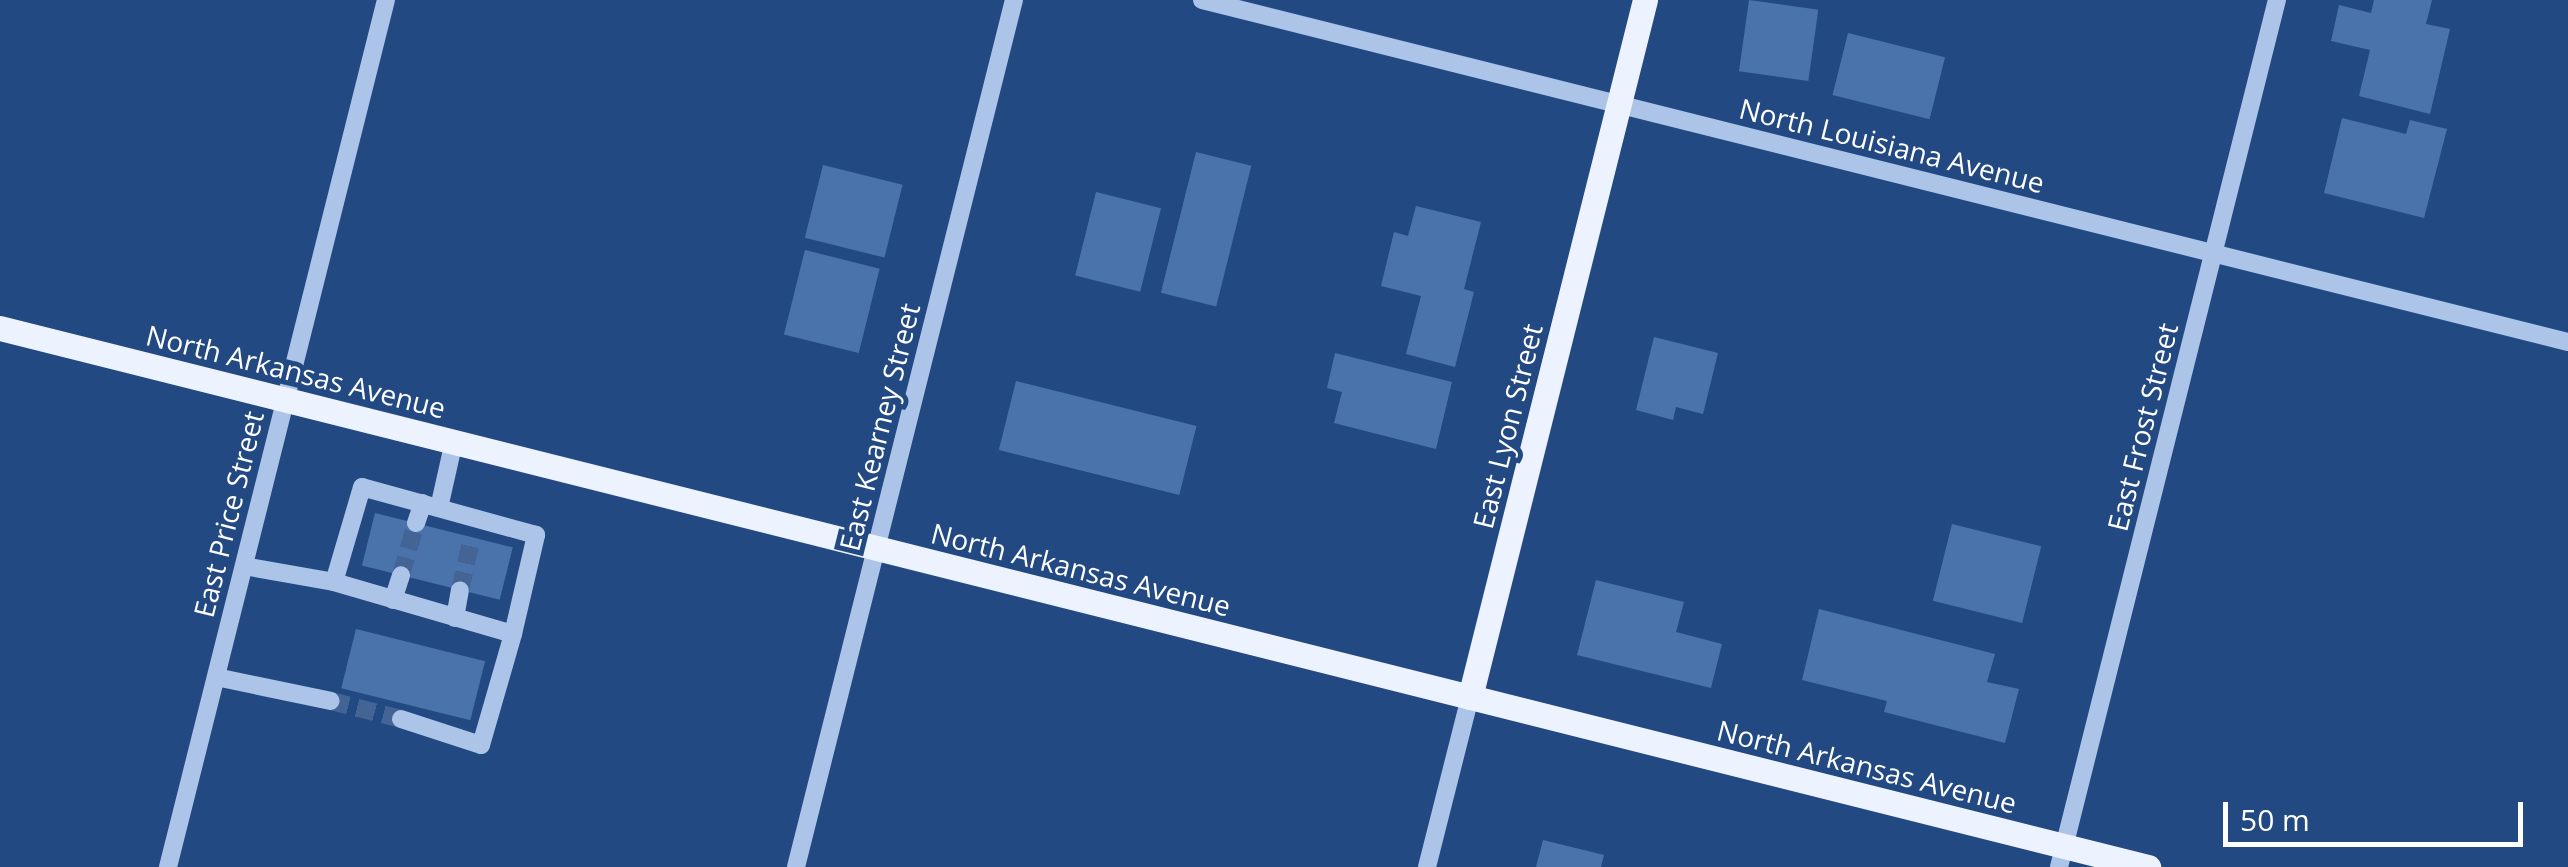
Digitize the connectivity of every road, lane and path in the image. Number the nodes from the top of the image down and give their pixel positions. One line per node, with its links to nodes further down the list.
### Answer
1 (386, 0): 10 (street, East Price Street)
2 (1014, 0): 14 (street, East Kearney Street)
3 (1202, 0): 6 (street, North Louisiana Avenue)
4 (1645, 0): 6 (main road, East Lyon Street)
5 (2277, 0): 7 (street, East Frost Street)
6 (1619, 104): 7 (street, North Louisiana Avenue); 23 (main road, East Lyon Street)
7 (2214, 254): 9 (street, North Louisiana Avenue); 26 (street, East Frost Street)
8 (0, 328): 10 (main road, North Arkansas Avenue)
9 (2568, 342)
10 (286, 399): 11 (main road, North Arkansas Avenue); 15 (street, East Price Street)
11 (454, 442): 12 (street); 14 (main road, North Arkansas Avenue)
12 (431, 506): 13 (street); 17 (street); 21 (street)
13 (416, 523)
14 (876, 548): 23 (main road, North Arkansas Avenue); 28 (street, East Kearney Street)
15 (244, 566): 17 (street); 22 (street, East Price Street)
16 (401, 575): 19 (street)
17 (334, 582): 19 (street)
18 (460, 590): 20 (street)
19 (393, 600): 20 (street)
20 (456, 618): 21 (street)
21 (513, 634): 25 (street)
22 (216, 677): 24 (street); 27 (street, East Price Street)
23 (1470, 697): 26 (main road, North Arkansas Avenue); 29 (street, East Lyon Street)
24 (331, 701)
25 (401, 719)
26 (2062, 856): 30 (main road, North Arkansas Avenue)
27 (168, 867)
28 (796, 867)
29 (1427, 867)
30 (2148, 867)

